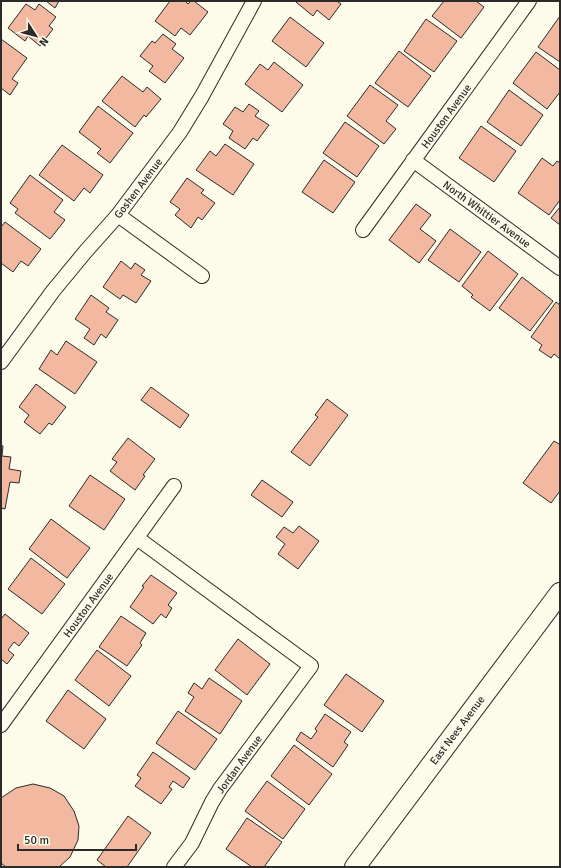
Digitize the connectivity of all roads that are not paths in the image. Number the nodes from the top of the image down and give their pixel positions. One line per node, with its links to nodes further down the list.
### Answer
1 (254, 1): 4 (street, Goshen Avenue)
2 (529, 1): 3 (street, Houston Avenue)
3 (414, 160): 5 (street, Houston Avenue); 6 (street, North Whittier Avenue)
4 (118, 215): 7 (street); 8 (street, Goshen Avenue)
5 (362, 230)
6 (560, 268)
7 (202, 276)
8 (1, 362)
9 (174, 486): 10 (street, Houston Avenue)
10 (137, 538): 12 (street, Houston Avenue); 13 (street, Jordan Avenue)
11 (560, 593): 14 (main road, East Nees Avenue)
12 (1, 724)
13 (174, 867)
14 (355, 867)

